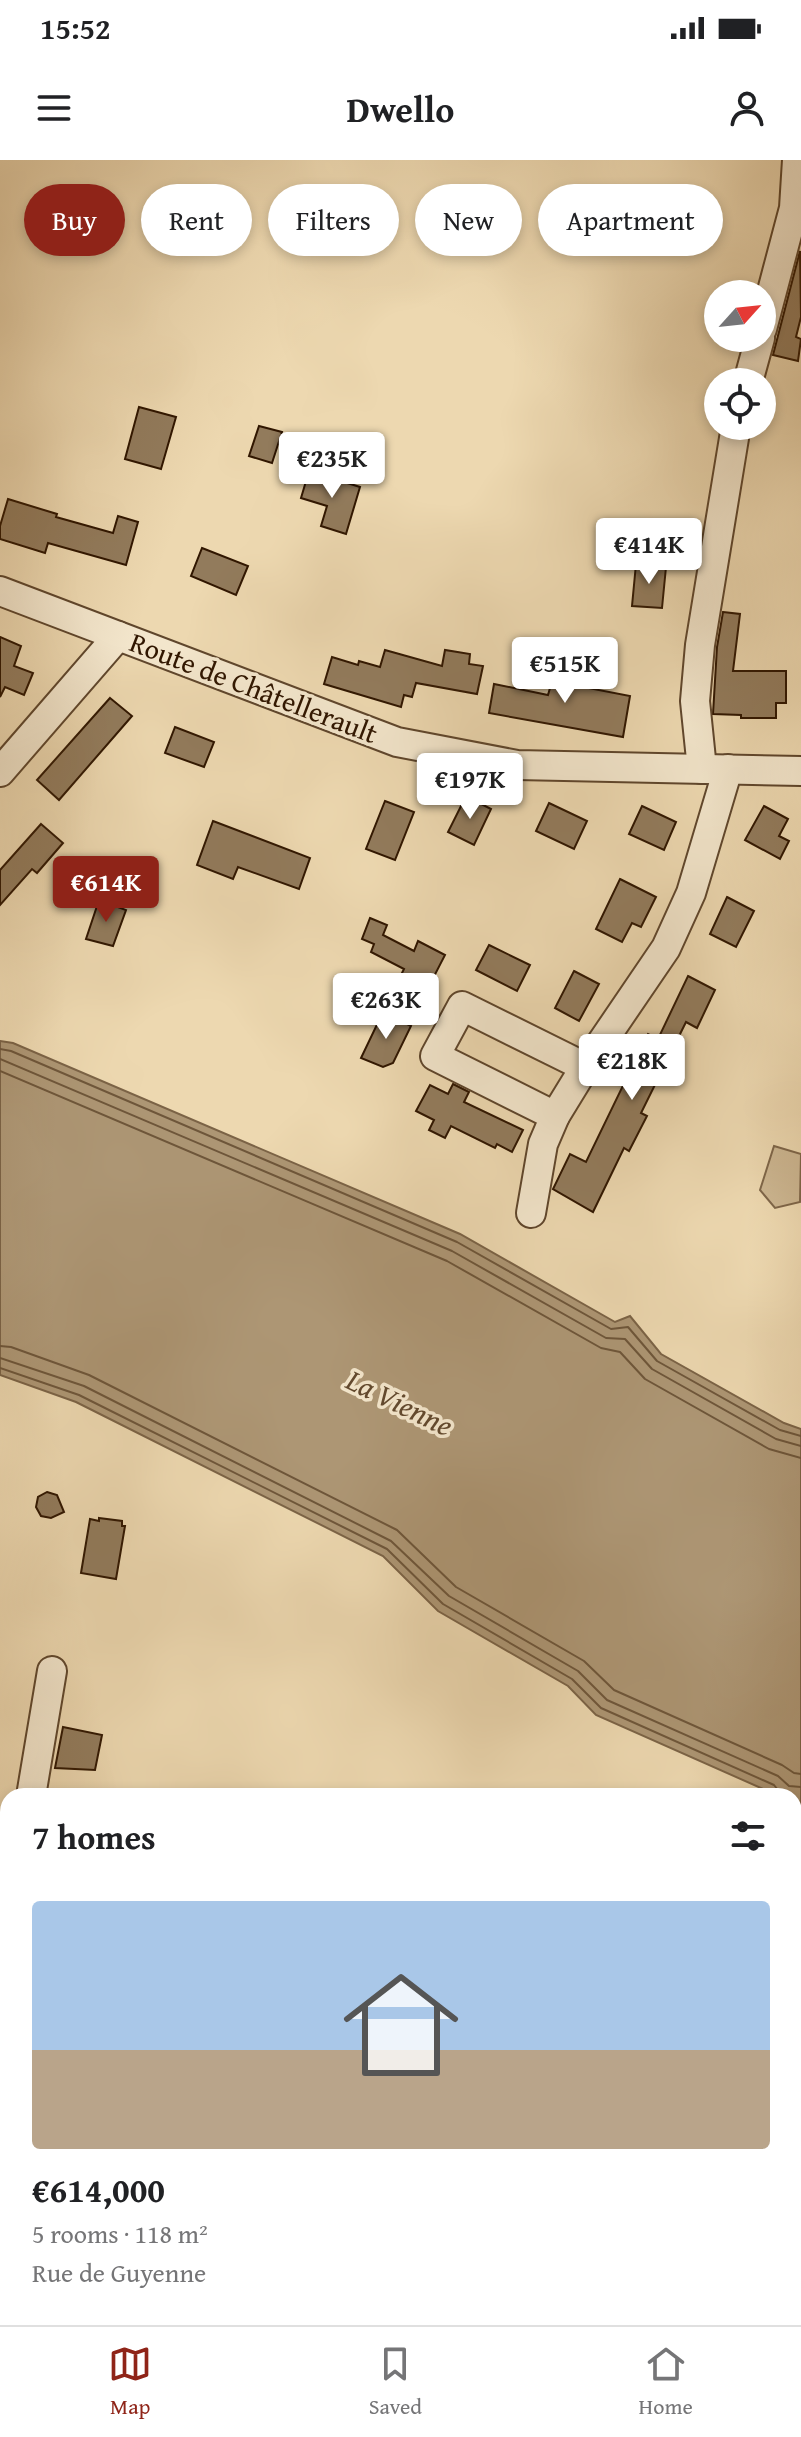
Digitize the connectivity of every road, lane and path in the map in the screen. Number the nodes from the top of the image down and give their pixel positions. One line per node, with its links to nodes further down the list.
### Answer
1 (797, 160): 2 (street)
2 (797, 210): 3 (street)
3 (776, 281)
4 (734, 440): 7 (street)
5 (0, 591): 6 (street, Route de Châtellerault)
6 (118, 636): 7 (street, Route de Châtellerault); 9 (street)
7 (715, 769): 8 (street, Route de Châtellerault); 10 (street)
8 (801, 771)
9 (0, 772)
10 (585, 1067): 11 (street); 11 (street)
11 (555, 1116): 12 (street)
12 (531, 1213)
13 (52, 1671): 14 (street)
14 (32, 1788)

